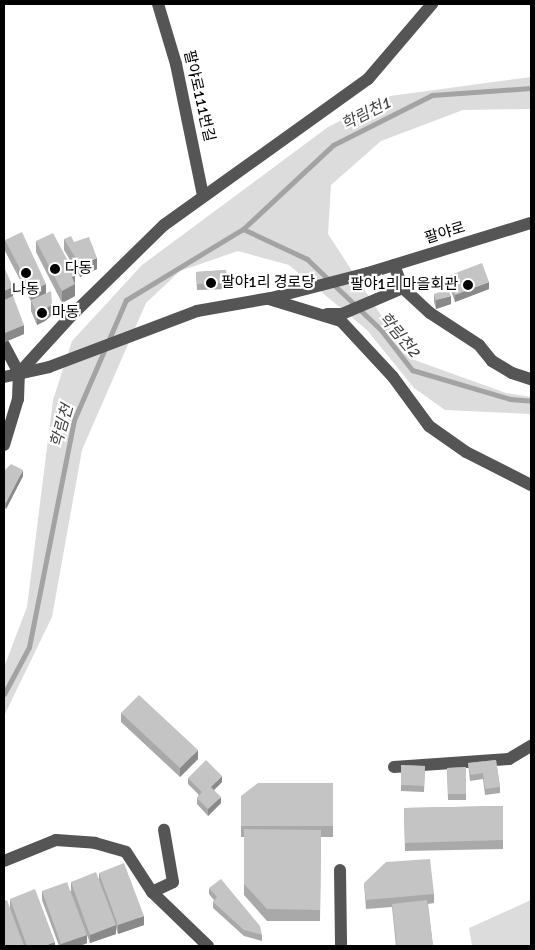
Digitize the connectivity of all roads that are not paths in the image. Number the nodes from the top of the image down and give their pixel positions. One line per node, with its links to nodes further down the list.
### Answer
1 (158, 4): 3 (street, 팔야로111번길)
2 (432, 4): 3 (street)
3 (203, 196): 10 (street)
4 (531, 223): 5 (street, 팔야로)
5 (394, 265): 6 (street); 7 (street, 팔야로)
6 (403, 288): 8 (street); 12 (street)
7 (269, 299): 8 (street); 10 (street, 팔야로)
8 (320, 315): 14 (street)
9 (4, 345): 10 (street)
10 (19, 372): 11 (street); 13 (street)
11 (4, 377)
12 (531, 379)
13 (4, 445)
14 (531, 485)
15 (531, 746): 16 (street)
16 (394, 767)
17 (164, 830): 20 (street)
18 (4, 861): 20 (street)
19 (340, 870): 22 (street)
20 (152, 892): 21 (street)
21 (208, 946)
22 (341, 946)

